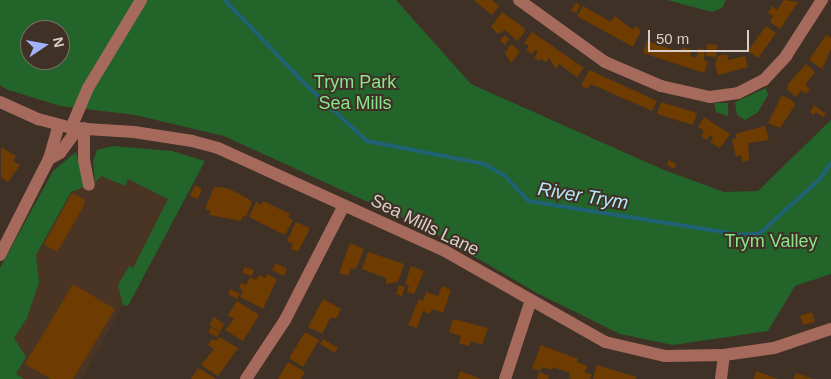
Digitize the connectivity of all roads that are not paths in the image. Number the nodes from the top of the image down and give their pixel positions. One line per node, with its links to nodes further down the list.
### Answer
1 (141, 0): 5 (street)
2 (822, 0): 3 (street)
3 (525, 2)
4 (0, 102): 5 (street, Sea Mills Lane)
5 (73, 127): 6 (street); 6 (street); 7 (street); 8 (street, Sea Mills Lane)
6 (49, 159): 9 (street)
7 (89, 185)
8 (344, 205): 10 (street, Sea Mills Lane); 13 (street)
9 (0, 255)
10 (531, 300): 12 (street, Sea Mills Lane); 14 (street)
11 (831, 329): 12 (street, Sea Mills Lane)
12 (724, 355): 15 (street)
13 (246, 379)
14 (505, 379)
15 (721, 379)

